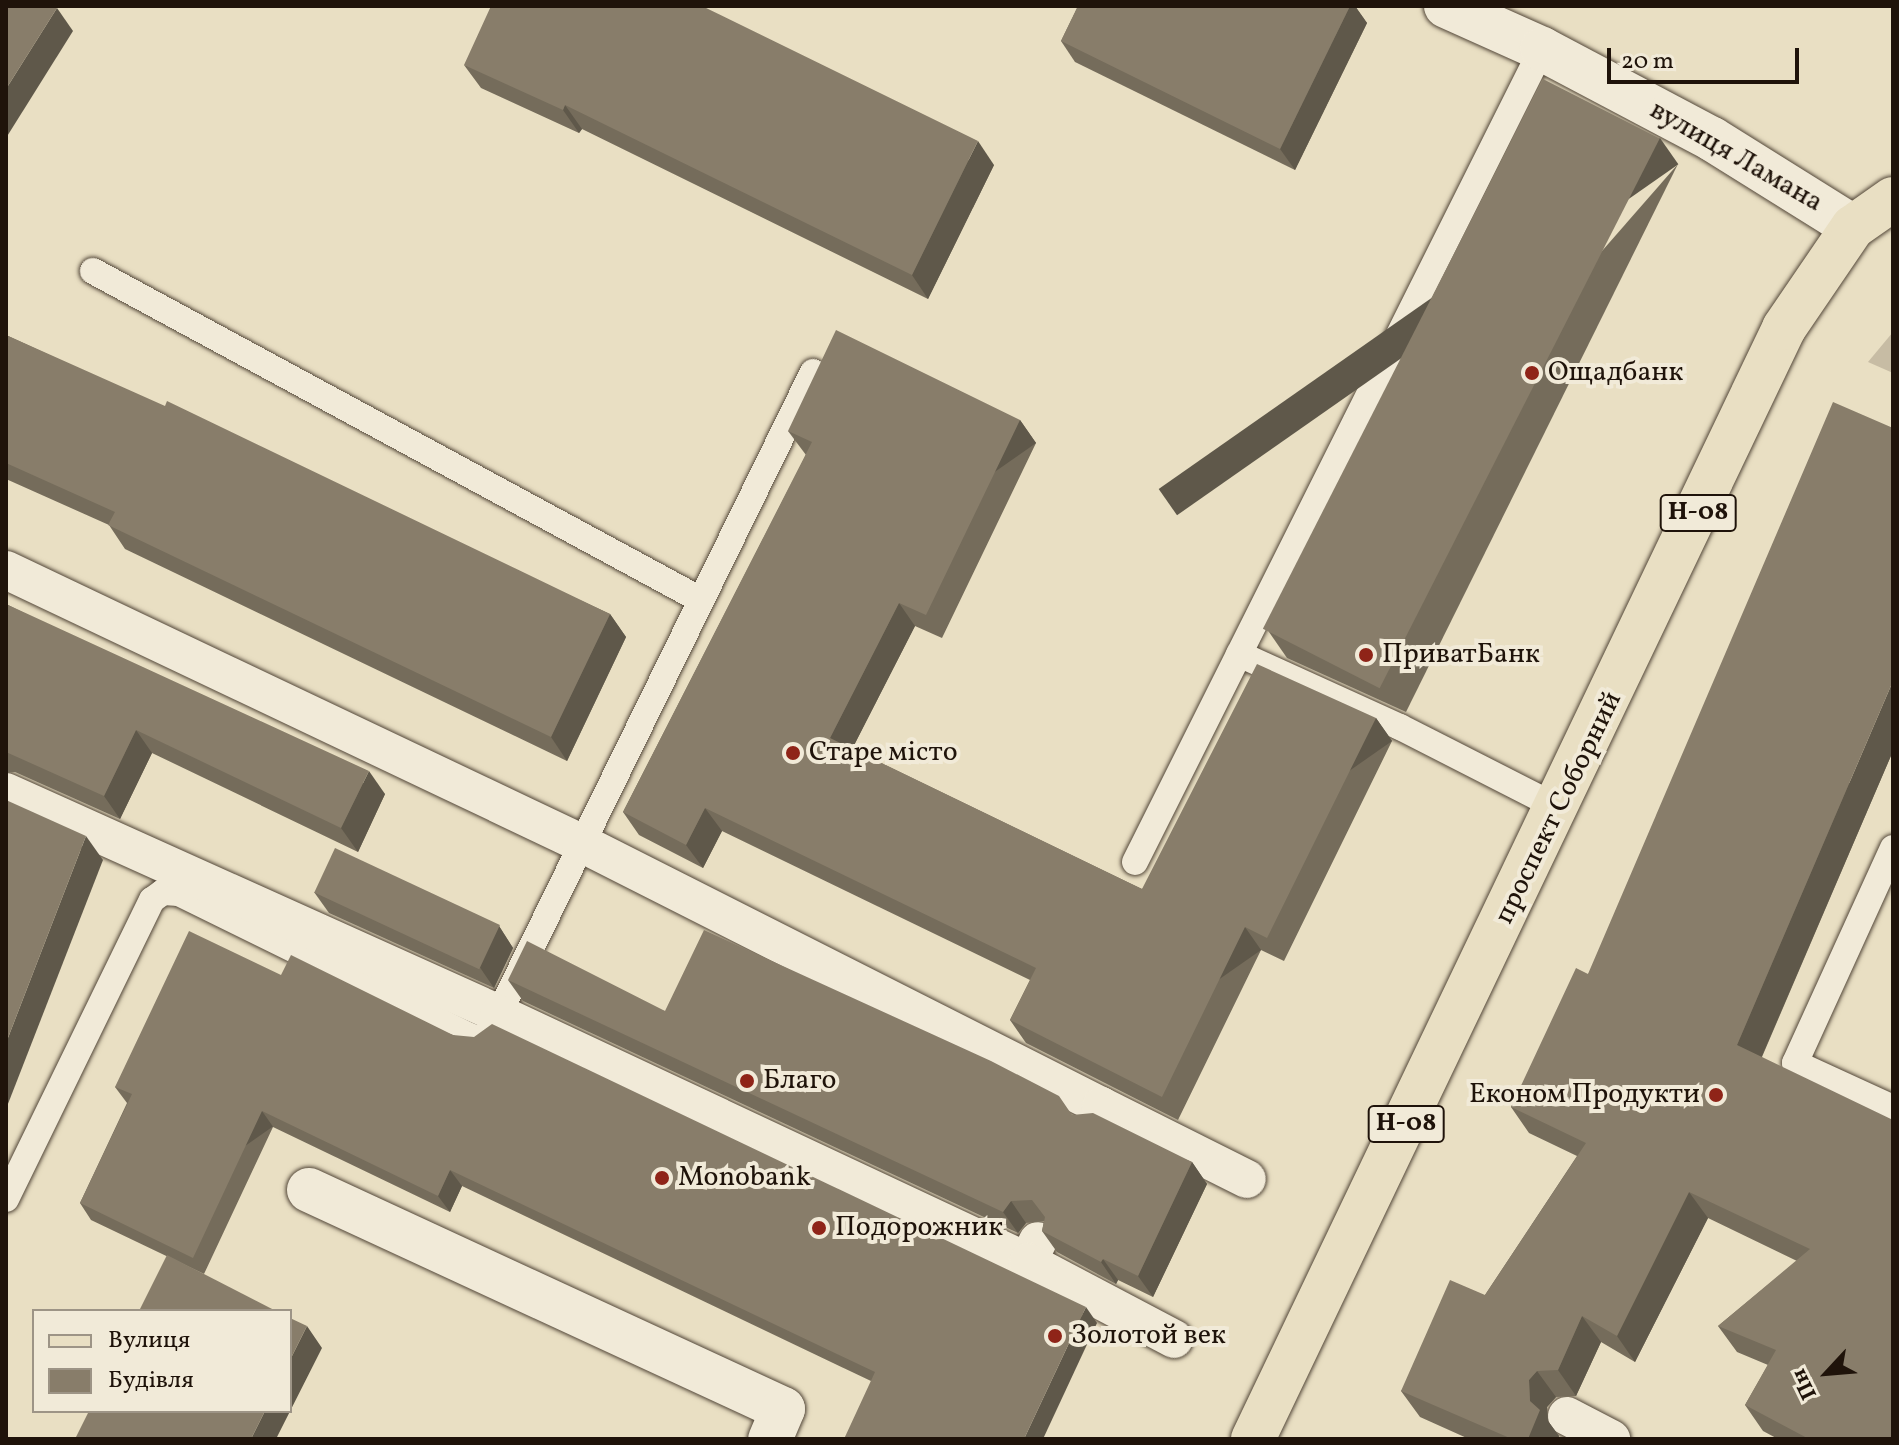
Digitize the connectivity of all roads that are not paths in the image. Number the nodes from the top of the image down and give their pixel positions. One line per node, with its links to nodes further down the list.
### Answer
1 (1446, 6): 2 (street, вулиця Ламана)
2 (1542, 49): 4 (street, вулиця Ламана); 9 (lane)
3 (1893, 199): 4 (main road, проспект Соборний / Н-08)
4 (1853, 227): 11 (main road, проспект Соборний / Н-08)
5 (93, 271): 8 (lane)
6 (813, 372): 8 (lane)
7 (6, 570): 12 (street)
8 (699, 599): 12 (lane)
9 (1239, 654): 11 (lane); 14 (lane)
10 (6, 792): 15 (street)
11 (1559, 808): 23 (main road, проспект Соборний / Н-08)
12 (581, 843): 15 (lane); 17 (street)
13 (1893, 848): 16 (lane)
14 (1135, 862)
15 (499, 1014): 19 (lane); 20 (street)
16 (1893, 1108)
17 (1247, 1179)
18 (309, 1190): 22 (street)
19 (6, 1199)
20 (1174, 1339)
21 (1567, 1416): 24 (street)
22 (770, 1439)
23 (1253, 1439)
24 (1611, 1439)

